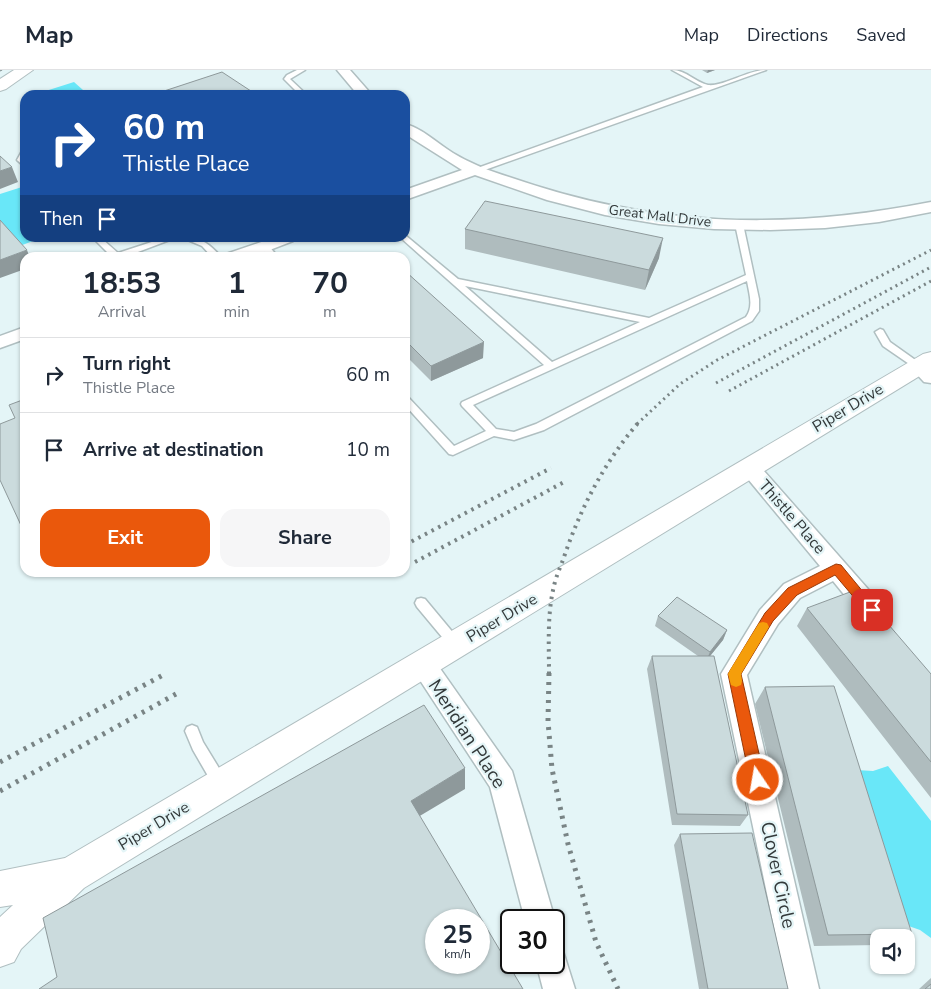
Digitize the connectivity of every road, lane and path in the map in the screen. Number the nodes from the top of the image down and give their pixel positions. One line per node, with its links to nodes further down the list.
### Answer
1 (25, 70): 6 (street)
2 (302, 70): 8 (lane)
3 (343, 70): 9 (street)
4 (675, 70): 7 (lane)
5 (763, 70): 7 (lane)
6 (0, 86)
7 (708, 87): 11 (lane)
8 (299, 90)
9 (361, 90)
10 (410, 131): 11 (street, Great Mall Drive)
11 (476, 170): 12 (street); 14 (street, Great Mall Drive)
12 (410, 193)
13 (931, 207): 14 (street, Great Mall Drive)
14 (739, 224): 24 (lane)
15 (410, 241): 25 (lane)
16 (101, 242): 20 (lane)
17 (160, 242): 21 (lane)
18 (199, 242): 22 (lane)
19 (282, 242): 23 (street)
20 (112, 252)
21 (131, 252)
22 (212, 252)
23 (269, 252)
24 (750, 276): 26 (lane); 33 (lane)
25 (455, 280): 26 (lane); 30 (lane)
26 (649, 322): 30 (lane)
27 (880, 332): 31 (lane)
28 (20, 335): 29 (street)
29 (0, 342)
30 (551, 366): 33 (lane)
31 (927, 367): 34 (street, Piper Drive)
32 (410, 405): 33 (lane)
33 (493, 432)
34 (750, 468): 35 (street, Thistle Place); 38 (street, Piper Drive)
35 (836, 569): 37 (street, Thistle Place); 48 (street, Clover Circle)
36 (421, 603): 38 (lane)
37 (887, 628)
38 (456, 645): 39 (street, Piper Drive)
39 (423, 666): 41 (street, Piper Drive); 44 (street, Meridian Place)
40 (192, 731): 41 (lane)
41 (221, 785): 42 (street, Piper Drive)
42 (71, 875): 43 (street, Piper Drive); 45 (street, Piper Drive)
43 (0, 889)
44 (537, 909)
45 (0, 948)
46 (555, 974): 47 (street)
47 (559, 989)
48 (803, 989)

